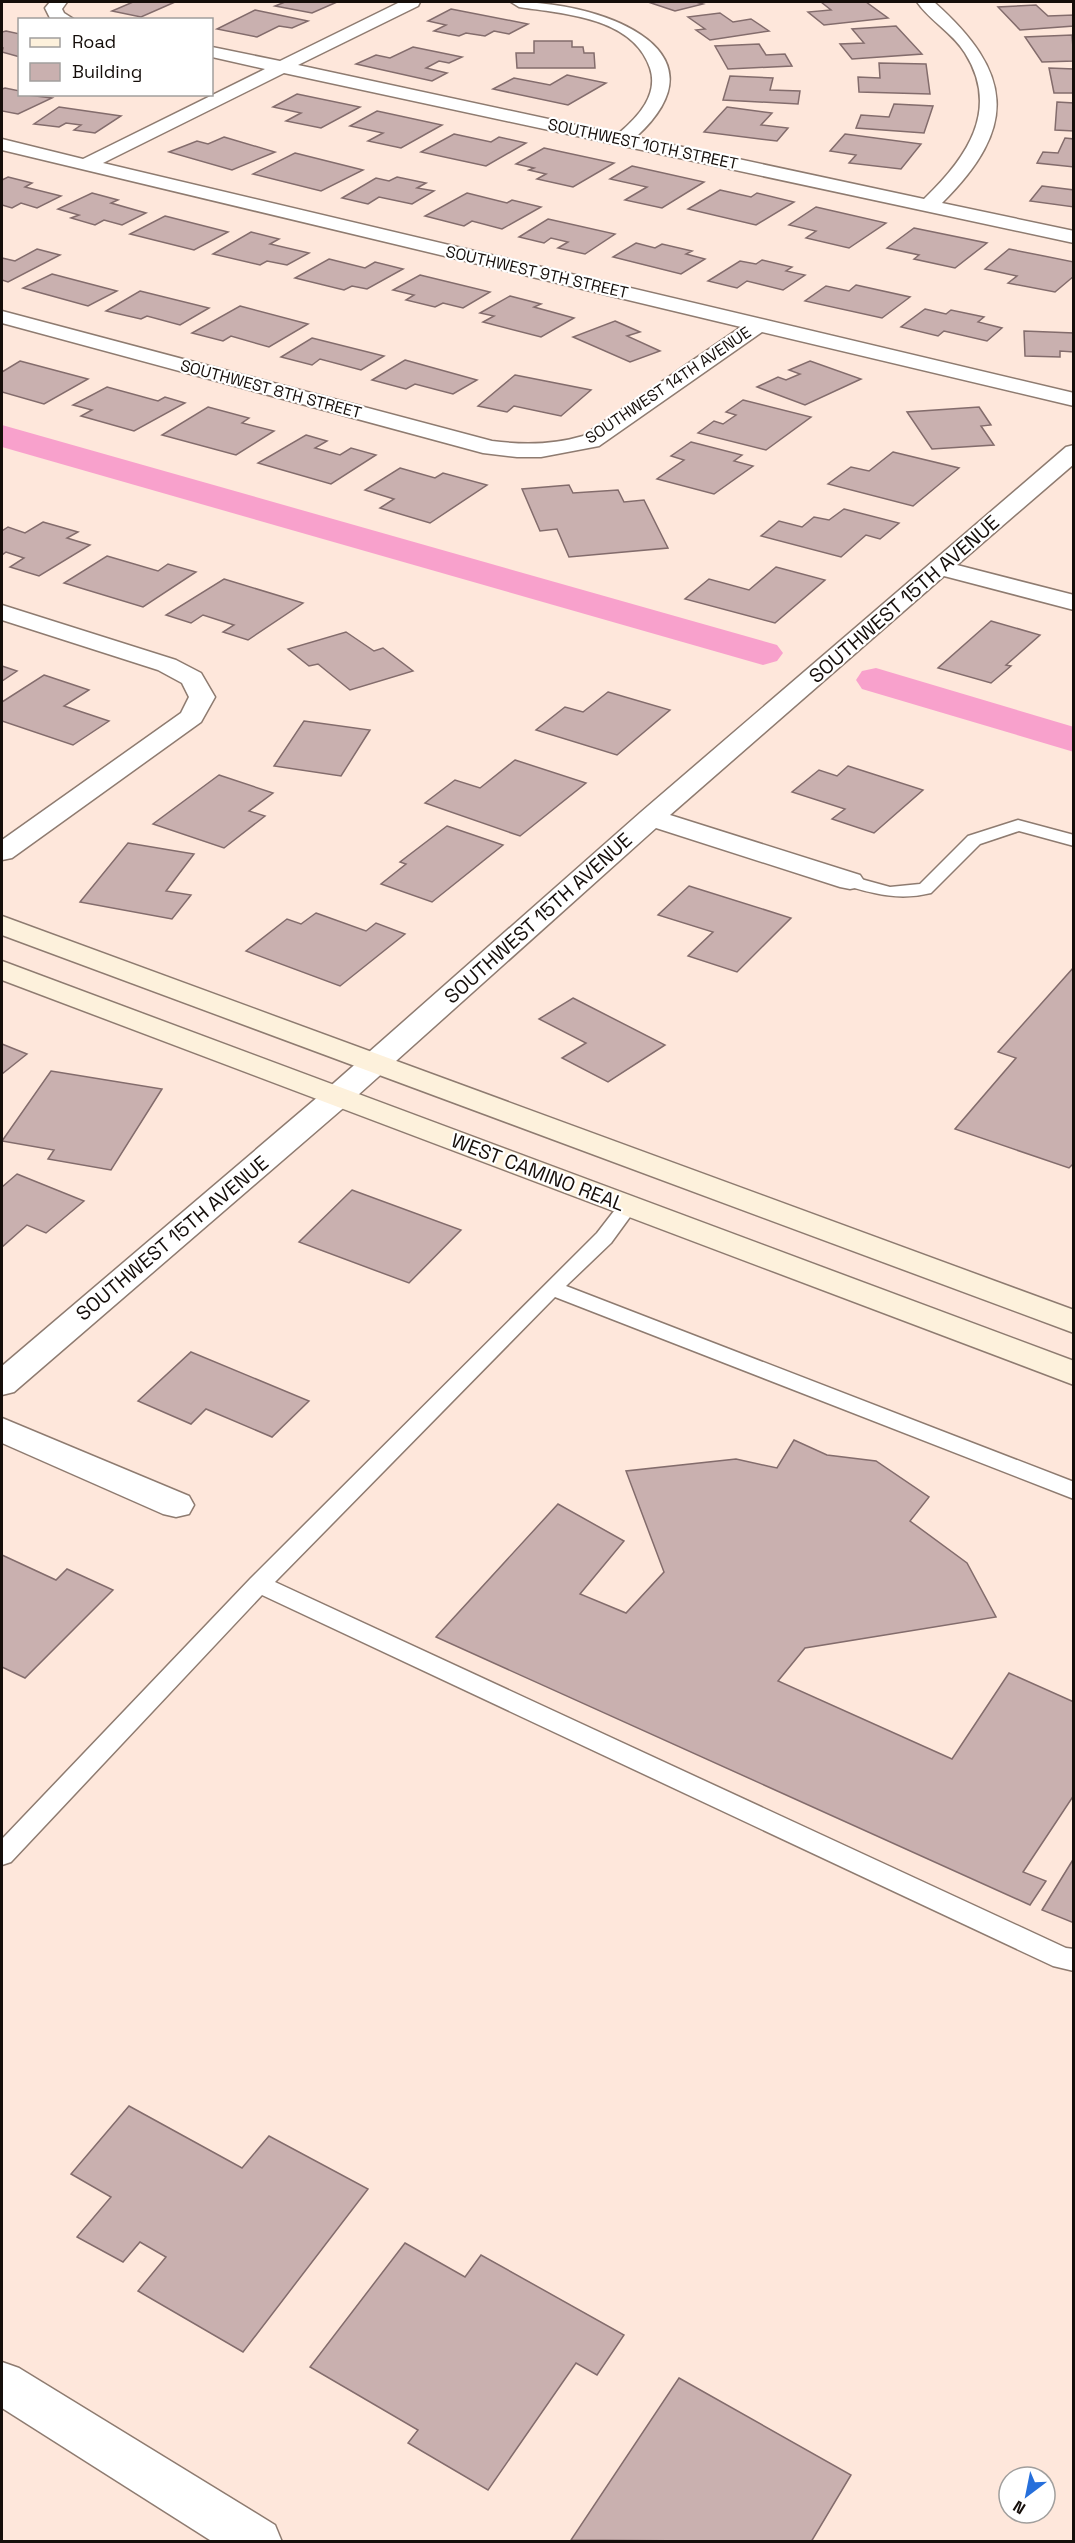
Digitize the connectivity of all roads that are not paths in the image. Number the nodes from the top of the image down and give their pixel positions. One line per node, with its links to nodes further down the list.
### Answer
1 (412, 2): 7 (street)
2 (519, 2): 8 (street)
3 (925, 2): 11 (street)
4 (56, 5): 5 (street)
5 (62, 18)
6 (213, 52): 7 (street, SOUTHWEST 10TH STREET)
7 (282, 67): 8 (street, SOUTHWEST 10TH STREET); 10 (street)
8 (622, 140): 11 (street, SOUTHWEST 10TH STREET)
9 (2, 145): 10 (street, SOUTHWEST 9TH STREET)
10 (85, 165): 14 (street, SOUTHWEST 9TH STREET)
11 (928, 206): 12 (street, SOUTHWEST 10TH STREET)
12 (1074, 237)
13 (2, 317): 16 (street, SOUTHWEST 8TH STREET)
14 (758, 325): 15 (street, SOUTHWEST 9TH STREET); 16 (street, SOUTHWEST 14TH AVENUE)
15 (1074, 400)
16 (542, 451)
17 (1074, 452): 18 (street, SOUTHWEST 15TH AVENUE)
18 (940, 568): 19 (street); 21 (street, SOUTHWEST 15TH AVENUE)
19 (1074, 603)
20 (2, 612): 23 (street)
21 (651, 818): 24 (street); 27 (street, SOUTHWEST 15TH AVENUE)
22 (1074, 841): 24 (lane)
23 (2, 852)
24 (850, 881)
25 (2, 925): 27 (street)
26 (2, 970): 28 (street, WEST CAMINO REAL)
27 (375, 1063): 28 (street, SOUTHWEST 15TH AVENUE); 31 (street)
28 (338, 1097): 29 (street, WEST CAMINO REAL); 33 (street, SOUTHWEST 15TH AVENUE)
29 (628, 1206): 30 (lane); 32 (street, WEST CAMINO REAL)
30 (552, 1288): 35 (lane); 37 (lane)
31 (1074, 1322)
32 (1074, 1374)
33 (2, 1383)
34 (2, 1430): 36 (street)
35 (1074, 1491)
36 (176, 1505)
37 (259, 1584): 38 (lane); 39 (lane)
38 (2, 1855)
39 (1074, 1960)
40 (2, 2383): 41 (street)
41 (257, 2541)

